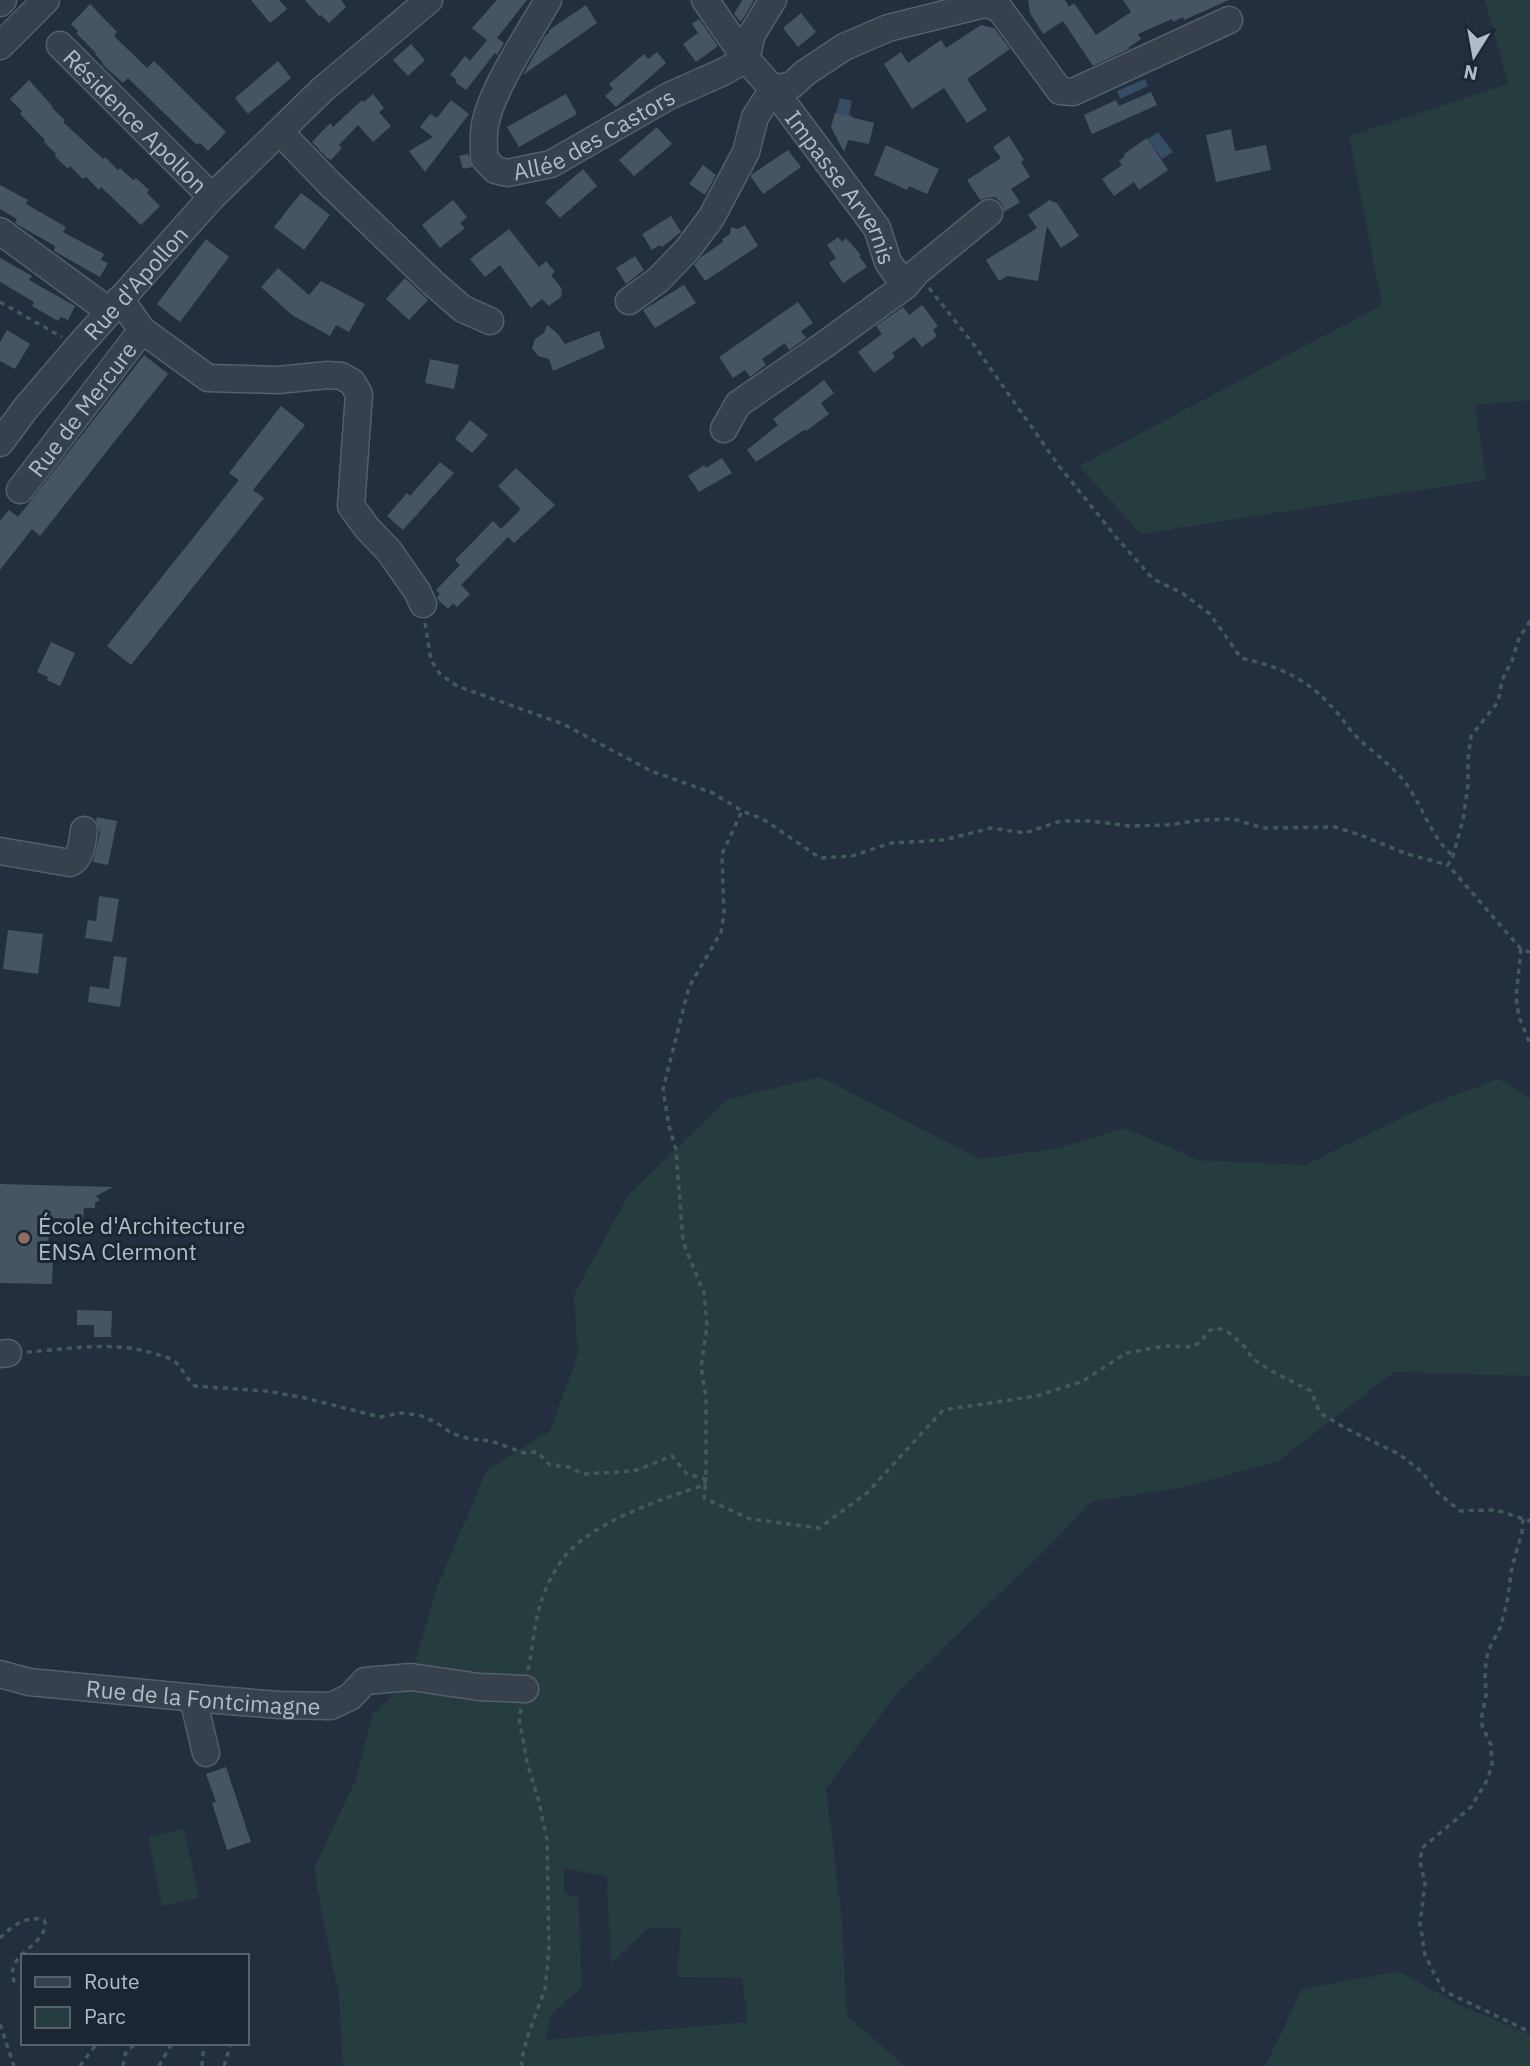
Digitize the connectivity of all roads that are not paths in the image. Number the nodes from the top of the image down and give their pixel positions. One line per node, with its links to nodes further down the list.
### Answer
1 (46, 0): 8 (street)
2 (429, 0): 11 (street, Rue d'Apollon)
3 (548, 0): 9 (street, Allée des Castors)
4 (705, 0): 9 (street, Impasse Arvernis)
5 (773, 0): 9 (street)
6 (1229, 20): 10 (street)
7 (61, 45): 12 (street, Résidence Apollon)
8 (0, 46)
9 (746, 59): 10 (street, Impasse Arvernis)
10 (773, 89): 15 (street, Impasse Arvernis); 16 (street)
11 (280, 132): 12 (street, Rue d'Apollon); 18 (street)
12 (212, 197): 17 (street, Rue d'Apollon)
13 (989, 213): 15 (street, Impasse Arvernis)
14 (0, 231): 17 (street, Rue de Mercure)
15 (911, 279): 20 (street, Impasse Arvernis)
16 (629, 301)
17 (114, 305): 19 (street, Rue de Mercure); 21 (street, Rue d'Apollon)
18 (490, 321)
19 (142, 330): 22 (street, Rue de Mercure); 23 (street, Rue de Mercure)
20 (724, 429)
21 (0, 443)
22 (20, 490)
23 (423, 604)
24 (84, 830): 25 (street)
25 (0, 851)
26 (0, 1674): 28 (street, Rue de la Fontcimagne)
27 (525, 1689): 28 (street, Rue de la Fontcimagne)
28 (193, 1698): 29 (street)
29 (206, 1753)

